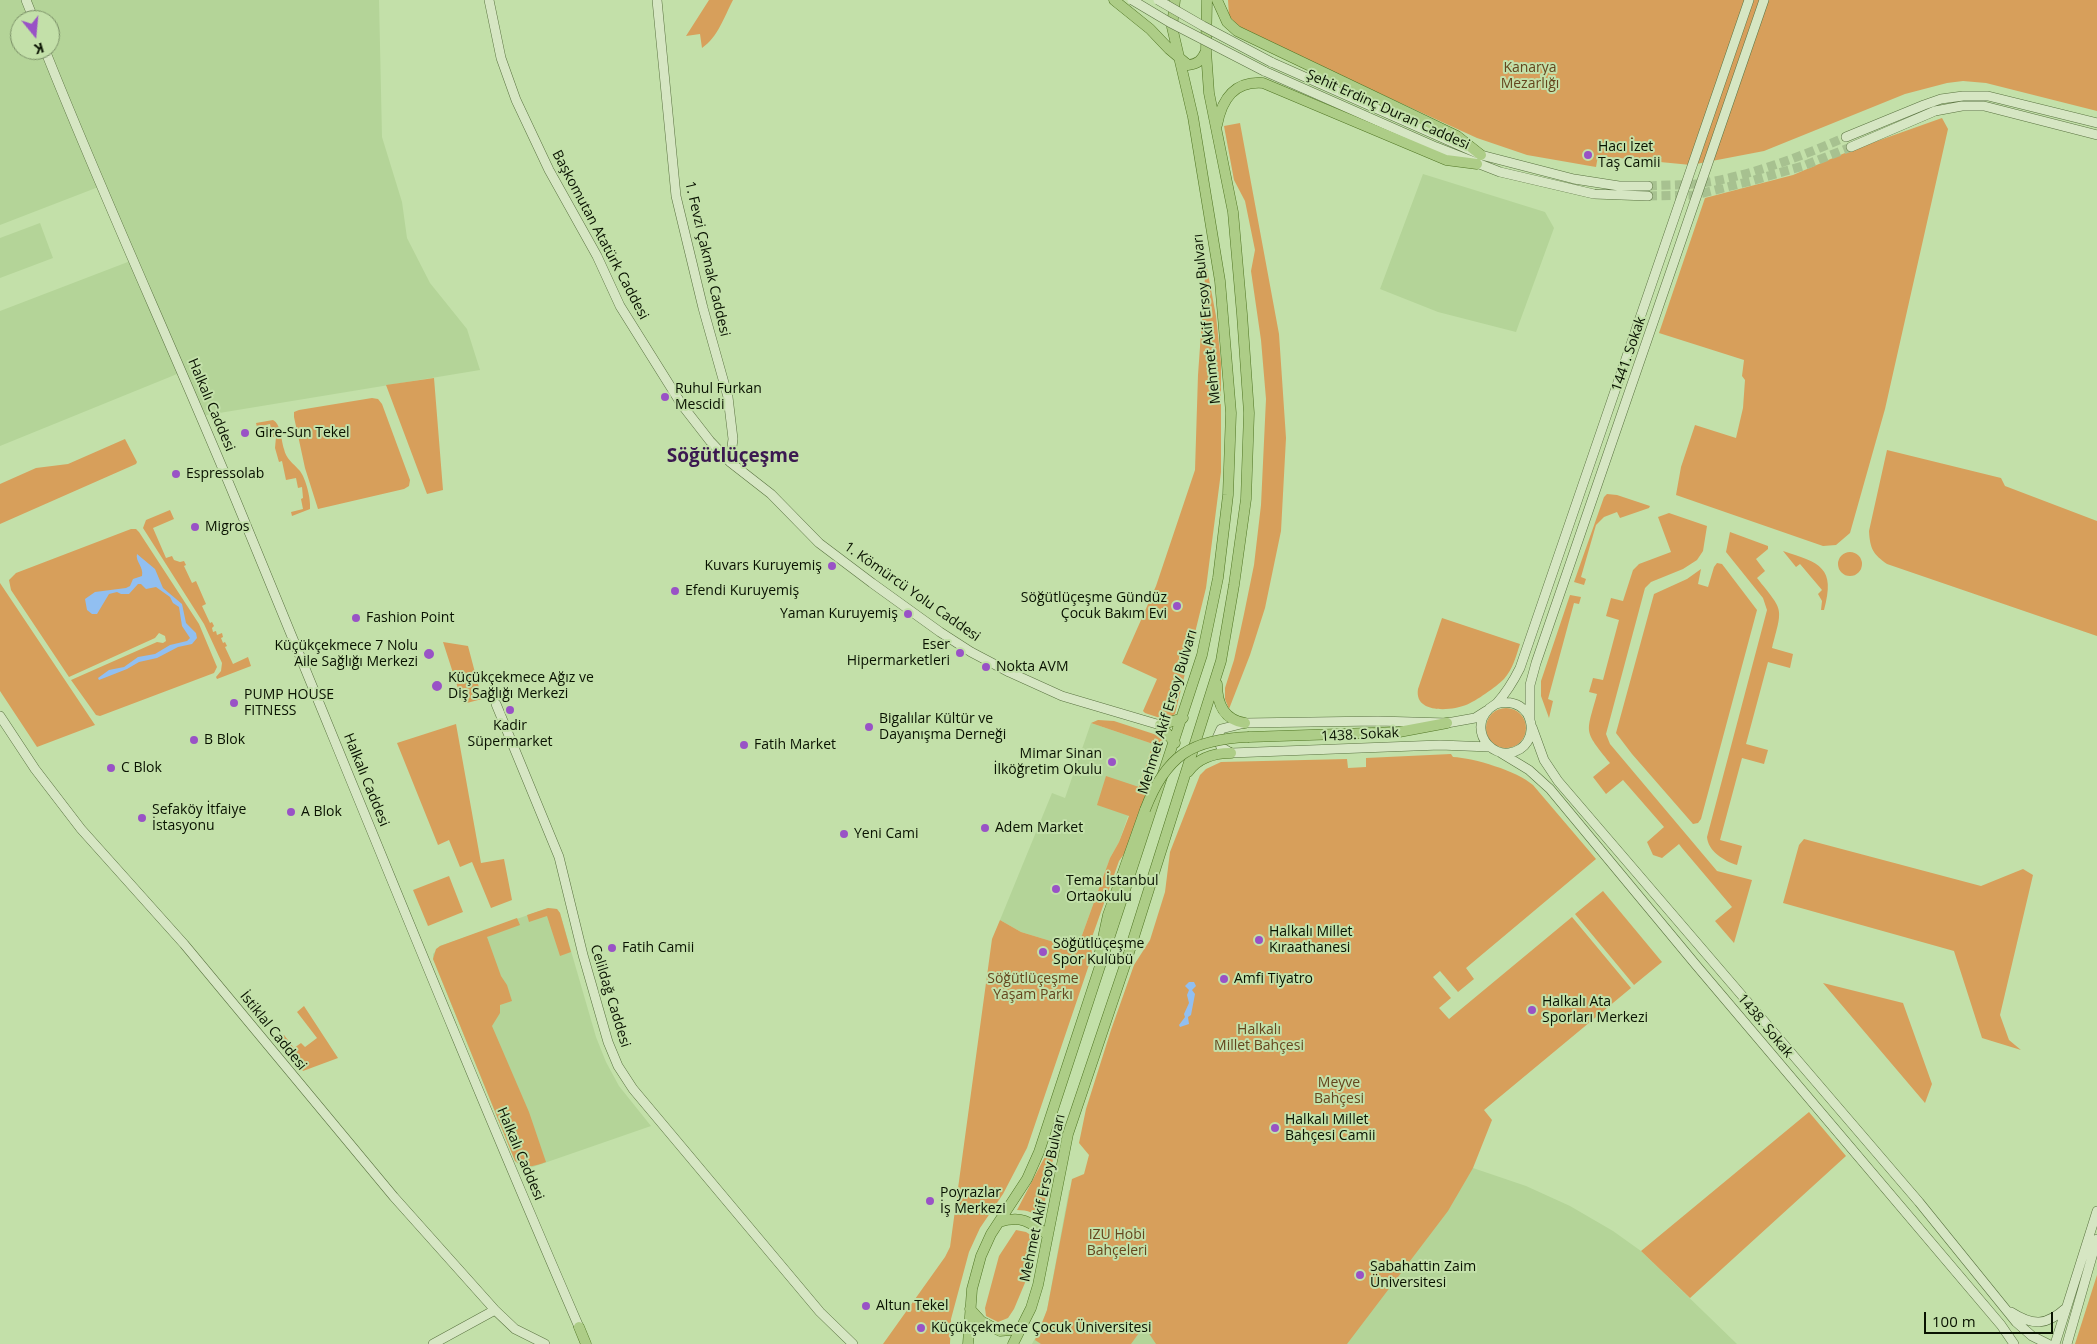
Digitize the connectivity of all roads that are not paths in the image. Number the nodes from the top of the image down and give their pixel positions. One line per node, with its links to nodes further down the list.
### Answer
1 (489, 0): 21 (street, Başkomutan Atatürk Caddesi)
2 (657, 0): 21 (street, 1. Fevzi Çakmak Caddesi)
3 (1114, 0): 11 (main road)
4 (1132, 0): 18 (street, Şehit Erdinç Duran Caddesi, bridge)
5 (1158, 0): 18 (street, Şehit Erdinç Duran Caddesi, bridge)
6 (1175, 0): 11 (main road, Mehmet Akif Ersoy Bulvarı)
7 (1214, 0): 10 (main road, Mehmet Akif Ersoy Bulvarı); 18 (main road)
8 (1749, 0): 22 (street, 1441. Sokak)
9 (1764, 0): 23 (street, 1441. Sokak)
10 (1206, 51): 11 (main road); 14 (main road, Mehmet Akif Ersoy Bulvarı)
11 (1180, 59): 28 (main road, Mehmet Akif Ersoy Bulvarı)
12 (50, 60): 48 (street, Halkalı Caddesi)
13 (2097, 123): 16 (street)
14 (1216, 131): 18 (main road); 24 (main road, Mehmet Akif Ersoy Bulvarı)
15 (2097, 135): 17 (street)
16 (1846, 137)
17 (1851, 147)
18 (1479, 160): 19 (street, Şehit Erdinç Duran Caddesi); 20 (street, Şehit Erdinç Duran Caddesi)
19 (1648, 186)
20 (1648, 196)
21 (730, 462): 32 (street, 1. Kömürcü Yolu Caddesi)
22 (1587, 473): 23 (street); 26 (street, 1441. Sokak)
23 (1601, 478): 30 (street, 1441. Sokak)
24 (1217, 674): 29 (main road); 37 (main road, Mehmet Akif Ersoy Bulvarı)
25 (496, 704): 53 (street, Celildağ Caddesi)
26 (1492, 707): 30 (street); 31 (street, 1438. Sokak); 34 (street)
27 (0, 716): 45 (street, İstiklal Caddesi)
28 (1182, 718): 32 (main road); 33 (main road, Mehmet Akif Ersoy Bulvarı)
29 (1245, 723): 31 (street, 1438. Sokak); 35 (street, 1438. Sokak)
30 (1531, 723): 36 (street); 46 (street, 1438. Sokak)
31 (1447, 724): 38 (main road, bridge)
32 (1160, 725): 33 (main road)
33 (1175, 742): 38 (main road, Mehmet Akif Ersoy Bulvarı)
34 (1490, 747): 35 (street, 1438. Sokak); 36 (street)
35 (1231, 753): 37 (main road)
36 (1501, 753): 47 (street, 1438. Sokak)
37 (1185, 777): 41 (main road, Mehmet Akif Ersoy Bulvarı)
38 (1092, 992): 40 (main road, Mehmet Akif Ersoy Bulvarı)
39 (2097, 1210): 43 (street)
40 (999, 1222): 41 (main road); 44 (main road, Mehmet Akif Ersoy Bulvarı)
41 (1048, 1235): 49 (main road, Mehmet Akif Ersoy Bulvarı)
42 (2097, 1239): 60 (street)
43 (2066, 1307): 46 (street, 1438. Sokak); 59 (street)
44 (970, 1309): 49 (main road); 54 (main road, Mehmet Akif Ersoy Bulvarı)
45 (495, 1310): 51 (street); 52 (street, İstiklal Caddesi)
46 (2009, 1310): 58 (street, 1438. Sokak)
47 (2001, 1325): 56 (street, 1438. Sokak); 57 (street, 1438. Sokak)
48 (579, 1327): 50 (main road, Halkalı Caddesi)
49 (1020, 1329): 55 (main road, Mehmet Akif Ersoy Bulvarı)
50 (580, 1343)
51 (433, 1344)
52 (545, 1344)
53 (853, 1344)
54 (968, 1344)
55 (1012, 1344)
56 (2014, 1344)
57 (2021, 1344)
58 (2048, 1344)
59 (2055, 1344)
60 (2067, 1344)

